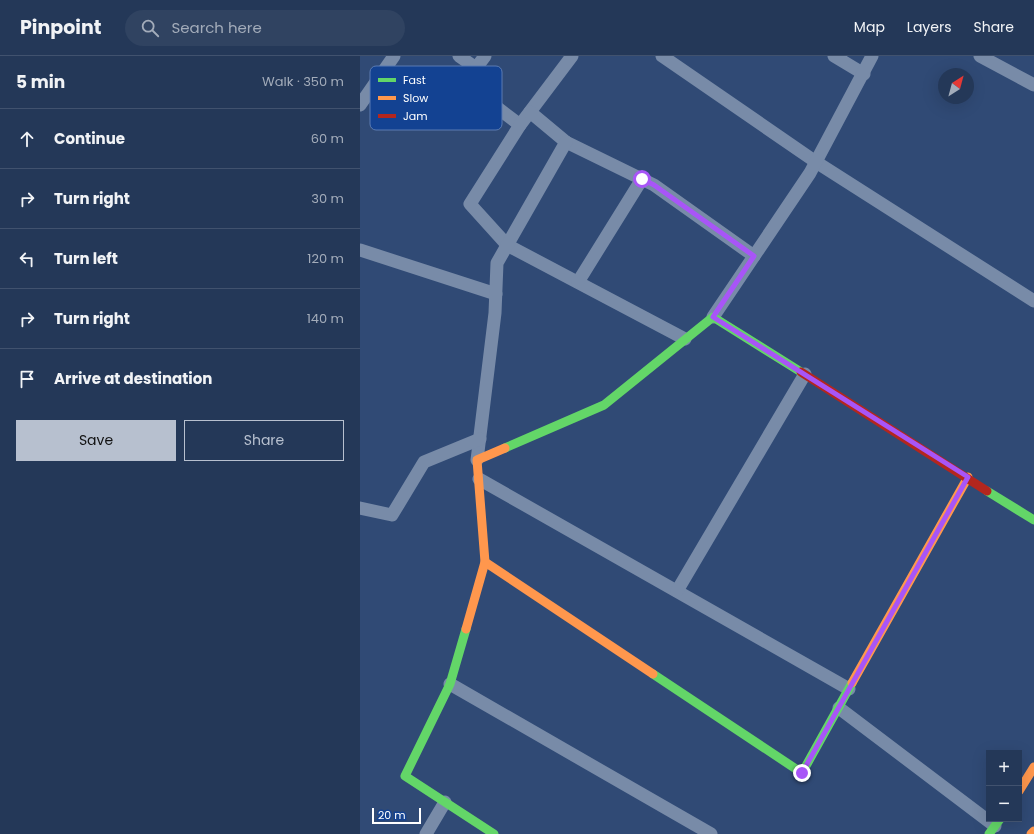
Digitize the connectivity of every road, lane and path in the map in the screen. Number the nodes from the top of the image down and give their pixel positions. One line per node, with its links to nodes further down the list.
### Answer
1 (394, 56): 9 (street)
2 (459, 56): 10 (street)
3 (485, 56): 11 (street)
4 (572, 56): 17 (street)
5 (662, 56): 20 (street)
6 (834, 56): 12 (street)
7 (872, 56): 12 (street)
8 (980, 56): 13 (street)
9 (387, 66)
10 (473, 66)
11 (478, 66)
12 (864, 74): 20 (street)
13 (1034, 84)
14 (370, 91): 15 (street)
15 (360, 106)
16 (502, 112): 18 (street)
17 (530, 112): 18 (street); 19 (street)
18 (520, 125): 22 (street)
19 (566, 142): 21 (street); 22 (street)
20 (816, 162): 24 (street); 27 (street)
21 (642, 179): 24 (street); 25 (street)
22 (507, 245): 25 (street); 26 (street)
23 (360, 250): 26 (street)
24 (754, 256): 28 (street)
25 (578, 282): 29 (street)
26 (496, 294): 31 (street)
27 (1034, 300)
28 (713, 317): 29 (main road); 30 (main road)
29 (685, 339): 32 (main road)
30 (805, 374): 33 (main road); 38 (street)
31 (480, 439): 32 (street); 35 (street)
32 (477, 460): 34 (main road)
33 (968, 477): 36 (main road); 40 (main road)
34 (479, 479): 37 (main road); 38 (street)
35 (360, 508)
36 (1034, 520)
37 (485, 562): 39 (main road); 41 (main road)
38 (677, 591): 40 (street)
39 (450, 684): 44 (main road); 49 (street)
40 (849, 689): 41 (main road)
41 (839, 708): 45 (street)
42 (1034, 767): 43 (main road)
43 (1022, 786)
44 (445, 802): 47 (street); 48 (main road)
45 (994, 826)
46 (1034, 831): 50 (main road)
47 (426, 834)
48 (494, 834)
49 (711, 834)
50 (1031, 834)

